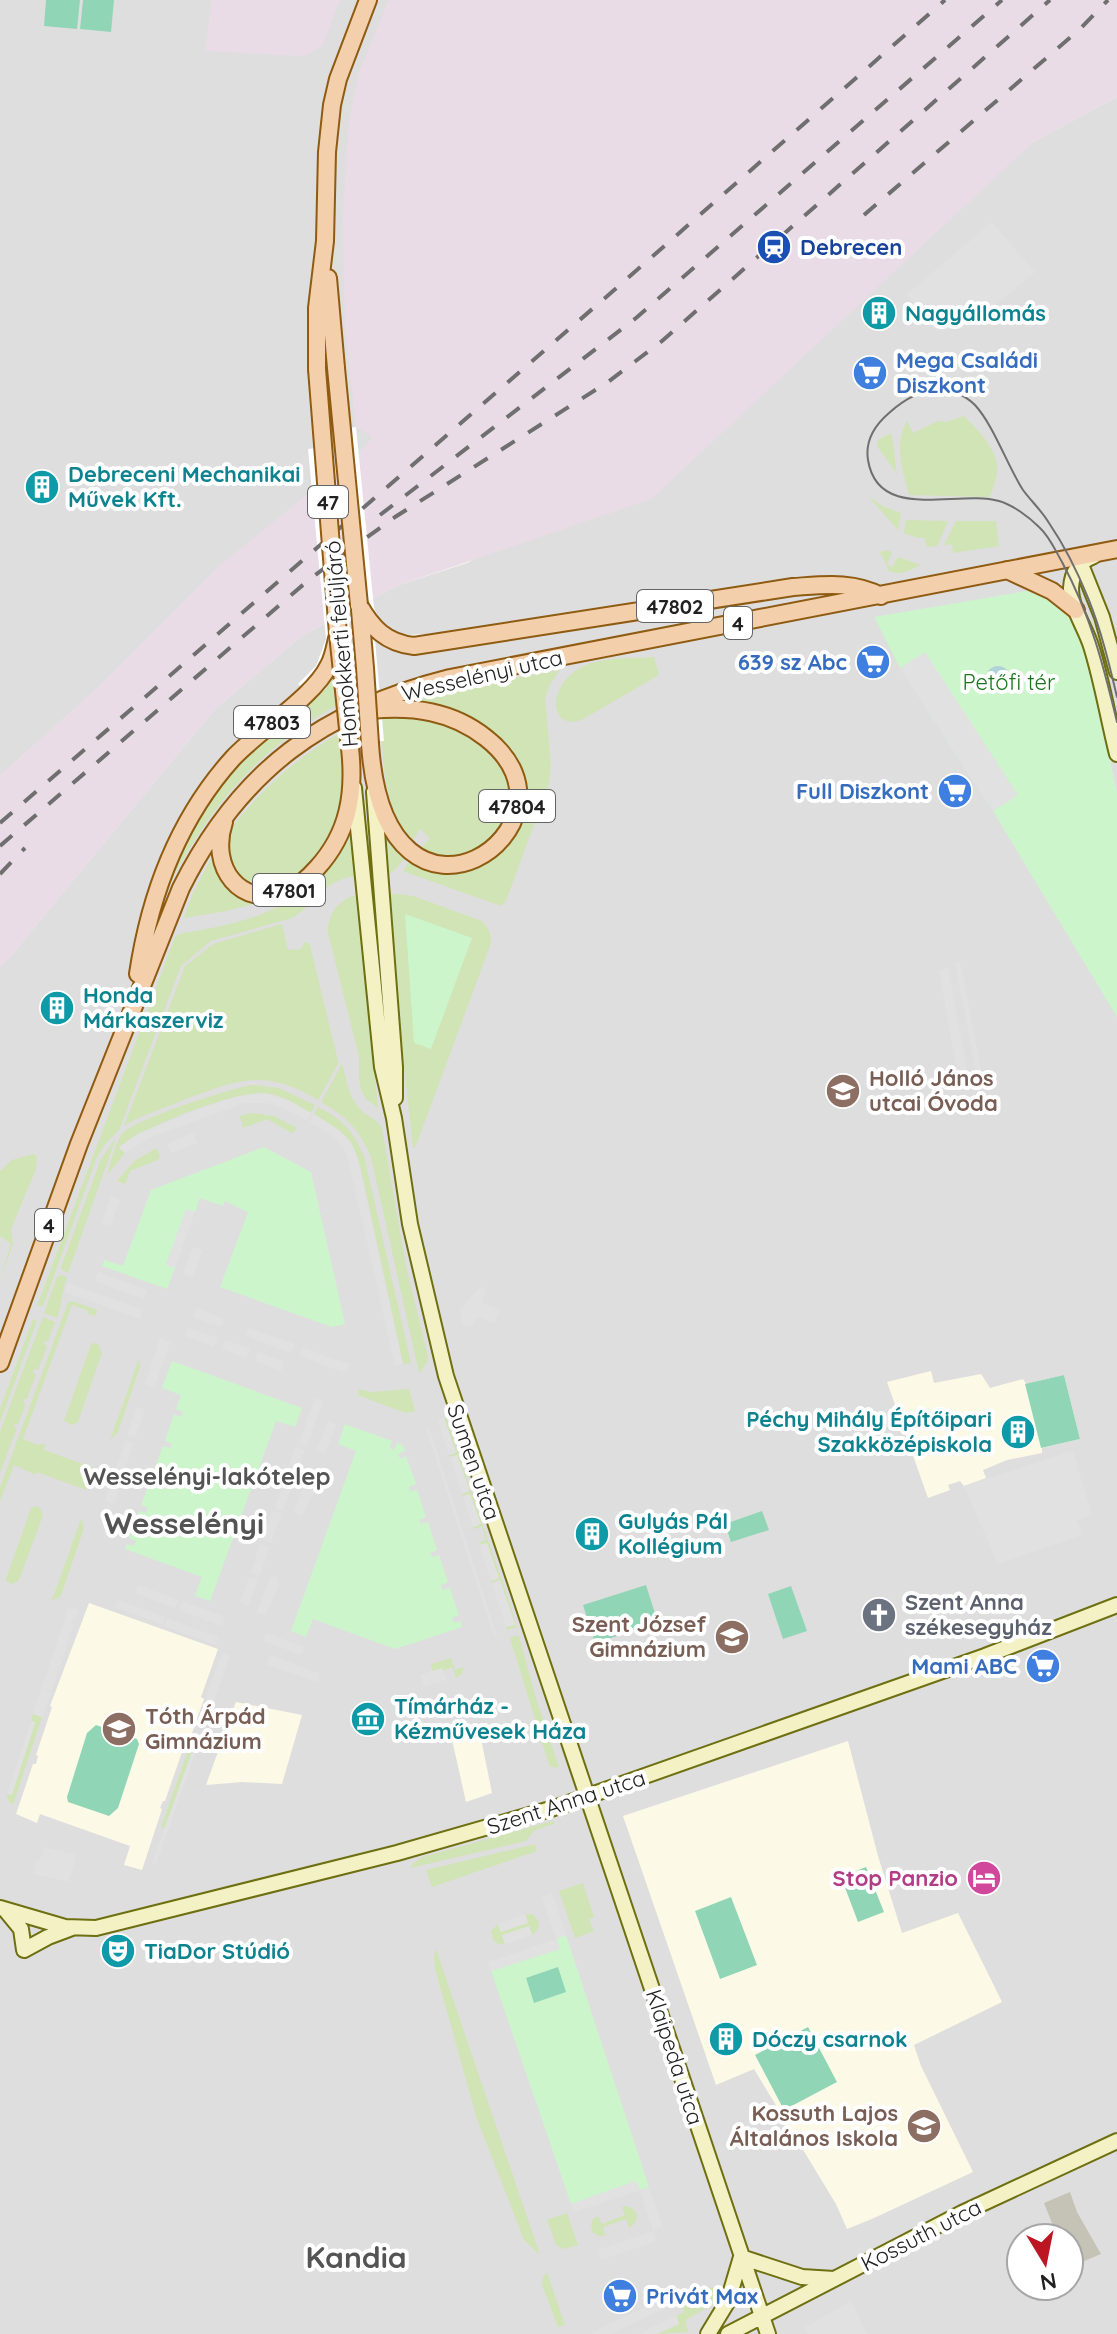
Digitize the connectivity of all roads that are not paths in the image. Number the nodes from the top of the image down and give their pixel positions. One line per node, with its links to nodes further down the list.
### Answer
1 (368, 0): 2 (main road, 47)
2 (325, 241): 7 (main road, Homokkerti felüljáró / 47, bridge); 9 (main road, Homokkerti felüljáró / 47, bridge)
3 (1111, 550): 4 (main road, 4)
4 (1079, 560): 5 (main road, Wesselényi utca / 4); 8 (street); 10 (street)
5 (1007, 570): 6 (main road, Wesselényi utca / 4); 8 (main road)
6 (881, 596): 7 (main road, 47802); 11 (main road, Wesselényi utca / 4)
7 (359, 605): 13 (main road, Homokkerti felüljáró / 47, bridge)
8 (1076, 610): 12 (street)
9 (338, 634): 14 (main road, Homokkerti felüljáró / 47, bridge); 16 (main road, 47803)
10 (1117, 672)
11 (346, 715): 13 (main road, 47804); 15 (main road, Wesselényi utca / 4)
12 (1117, 754)
13 (372, 774): 17 (street, Sumen utca)
14 (353, 776): 15 (main road, 47801); 17 (street, Sumen utca)
15 (229, 810): 16 (main road, Wesselényi utca / 4)
16 (134, 1001): 18 (main road, Wesselényi utca / 4)
17 (394, 1118): 20 (street, Sumen utca)
18 (0, 1363)
19 (1117, 1605): 20 (street, Szent Anna utca)
20 (589, 1797): 22 (street, Szent Anna utca); 24 (street, Klaipeda utca)
21 (2, 1909): 22 (street, Szent Anna utca); 22 (street)
22 (72, 1928)
23 (1117, 2141): 25 (street, Kossuth utca)
24 (741, 2257): 25 (street); 26 (street, Klaipeda utca); 27 (street)
25 (835, 2279): 26 (street, Kossuth utca)
26 (762, 2317): 28 (street, Kossuth utca); 29 (street, Klaipeda utca)
27 (708, 2334)
28 (728, 2334)
29 (768, 2334)

